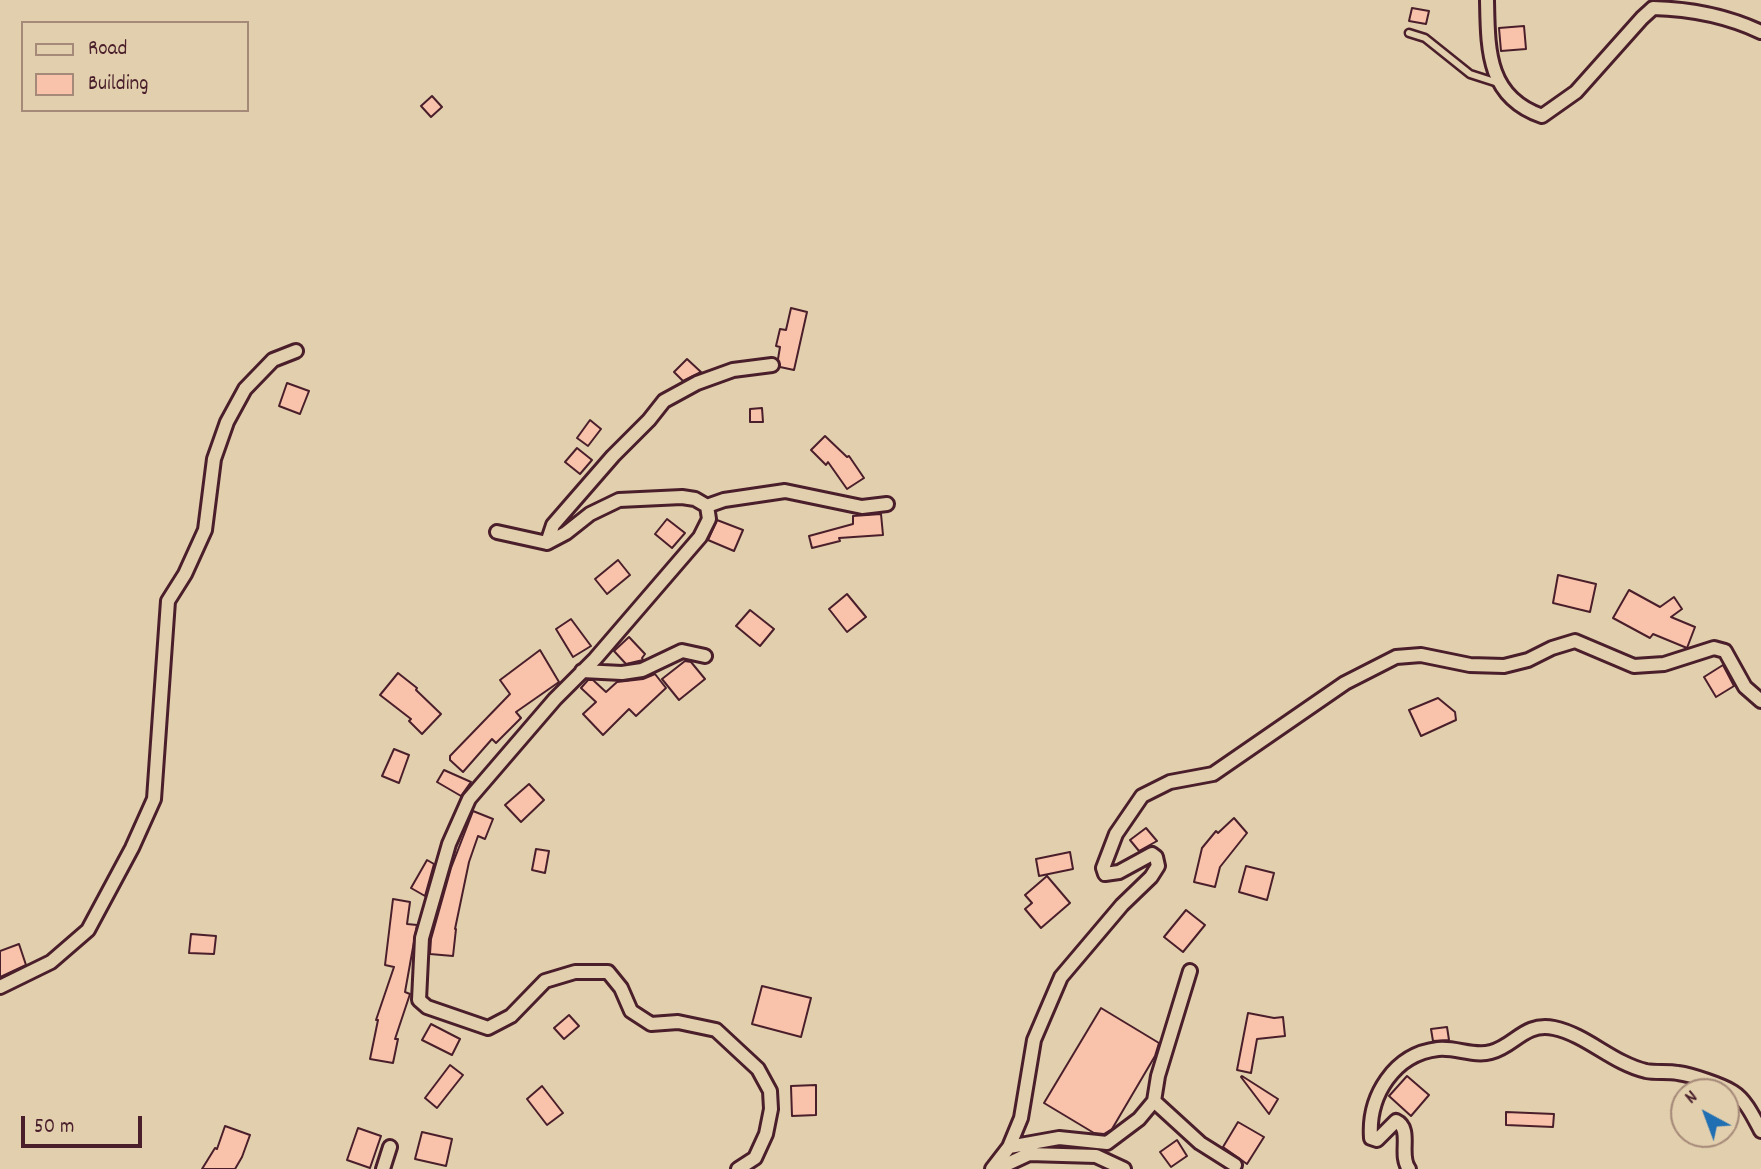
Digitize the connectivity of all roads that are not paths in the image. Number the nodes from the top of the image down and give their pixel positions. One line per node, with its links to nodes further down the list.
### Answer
1 (1488, 0): 4 (street)
2 (1761, 32): 4 (street)
3 (1409, 33): 4 (lane)
4 (1500, 83)
5 (296, 351): 15 (street)
6 (772, 365): 10 (street)
7 (887, 504): 8 (street)
8 (707, 506): 10 (street); 12 (street)
9 (497, 533): 10 (street)
10 (547, 542)
11 (705, 656): 12 (street)
12 (582, 671): 22 (street)
13 (1761, 701): 19 (street)
14 (1190, 971): 16 (street)
15 (0, 987)
16 (1154, 1101): 19 (street); 20 (street)
17 (1761, 1131): 25 (street)
18 (390, 1147): 21 (street)
19 (1009, 1147): 23 (street)
20 (1235, 1165)
21 (383, 1169)
22 (738, 1169)
23 (995, 1169): 24 (street)
24 (1124, 1169)
25 (1409, 1169)

